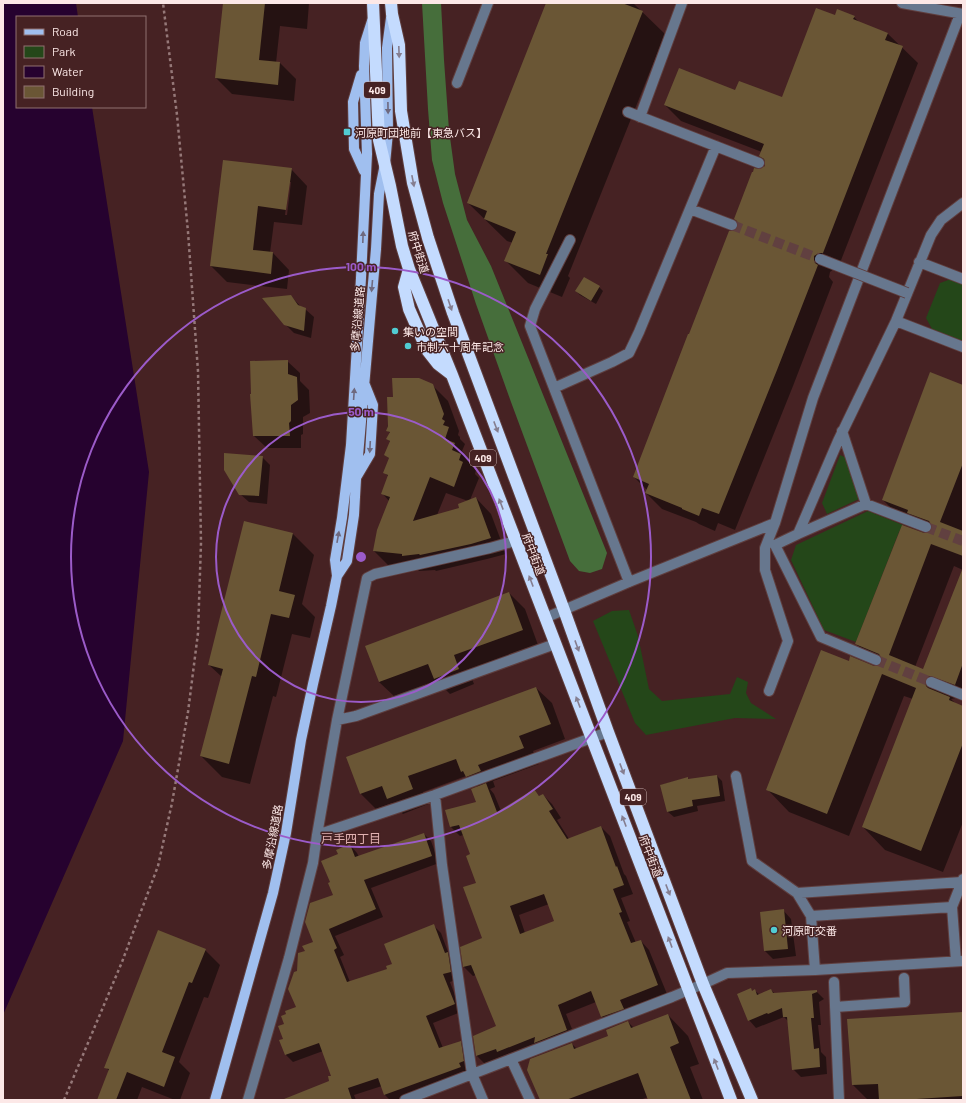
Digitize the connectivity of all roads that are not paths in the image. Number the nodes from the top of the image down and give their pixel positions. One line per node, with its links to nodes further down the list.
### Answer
1 (488, 3): 7 (street)
2 (682, 3): 9 (street)
3 (902, 3): 6 (street)
4 (391, 8): 12 (main road, 多摩沿線道路, one-way to 12); 32 (highway, 府中街道 / 409, one-way to 32)
5 (374, 9): 12 (highway, 府中街道 / 409); 30 (main road, 多摩沿線道路, one-way to 5)
6 (962, 14): 26 (street)
7 (457, 82)
8 (628, 112): 9 (street)
9 (640, 117): 10 (street)
10 (716, 146): 11 (street); 14 (street)
11 (759, 163)
12 (385, 164): 29 (highway, 府中街道 / 409, one-way to 12); 30 (main road, 多摩沿線道路, one-way to 30)
13 (963, 203): 18 (street)
14 (690, 209): 15 (street); 23 (street)
15 (732, 225)
16 (570, 240): 23 (street)
17 (820, 259): 20 (street, bridge)
18 (919, 262): 19 (street); 20 (street)
19 (963, 279)
20 (907, 293): 21 (street)
21 (896, 321): 22 (street); 24 (street)
22 (963, 347)
23 (554, 388): 31 (street)
24 (842, 431): 25 (street); 28 (street)
25 (866, 504): 27 (street); 28 (street)
26 (775, 523): 31 (street); 37 (street)
27 (926, 527)
28 (798, 534): 35 (street)
29 (515, 541): 33 (highway, 府中街道 / 409, one-way to 29); 39 (street)
30 (337, 576): 58 (main road, 多摩沿線道路)
31 (628, 582): 32 (street)
32 (564, 610): 33 (street); 40 (highway, 府中街道 / 409, one-way to 40)
33 (545, 618): 34 (highway, 府中街道 / 409)
34 (555, 644): 39 (street); 41 (highway, 府中街道 / 409, one-way to 34)
35 (876, 660)
36 (931, 682): 38 (street)
37 (769, 691)
38 (963, 695)
39 (337, 720): 44 (street)
40 (608, 732): 41 (street); 53 (highway, 府中街道 / 409, one-way to 53)
41 (592, 738): 43 (street); 54 (highway, 府中街道 / 409, one-way to 41)
42 (736, 776): 46 (street)
43 (435, 796): 44 (street); 57 (street)
44 (317, 835): 59 (street)
45 (962, 880): 46 (street); 47 (street)
46 (797, 893): 48 (street)
47 (952, 907): 48 (street); 49 (street)
48 (811, 916): 50 (street)
49 (959, 961): 50 (street)
50 (815, 970): 53 (street)
51 (904, 978): 55 (street)
52 (834, 982): 55 (street)
53 (703, 984): 54 (street); 64 (highway, 府中街道 / 409)
54 (688, 991): 56 (street); 63 (highway, 府中街道 / 409, one-way to 54)
55 (835, 1007): 65 (street)
56 (511, 1059): 57 (street); 62 (street)
57 (472, 1074): 60 (street); 61 (street)
58 (215, 1100)
59 (248, 1100)
60 (405, 1100)
61 (483, 1100)
62 (530, 1100)
63 (730, 1100)
64 (752, 1100)
65 (839, 1100)

